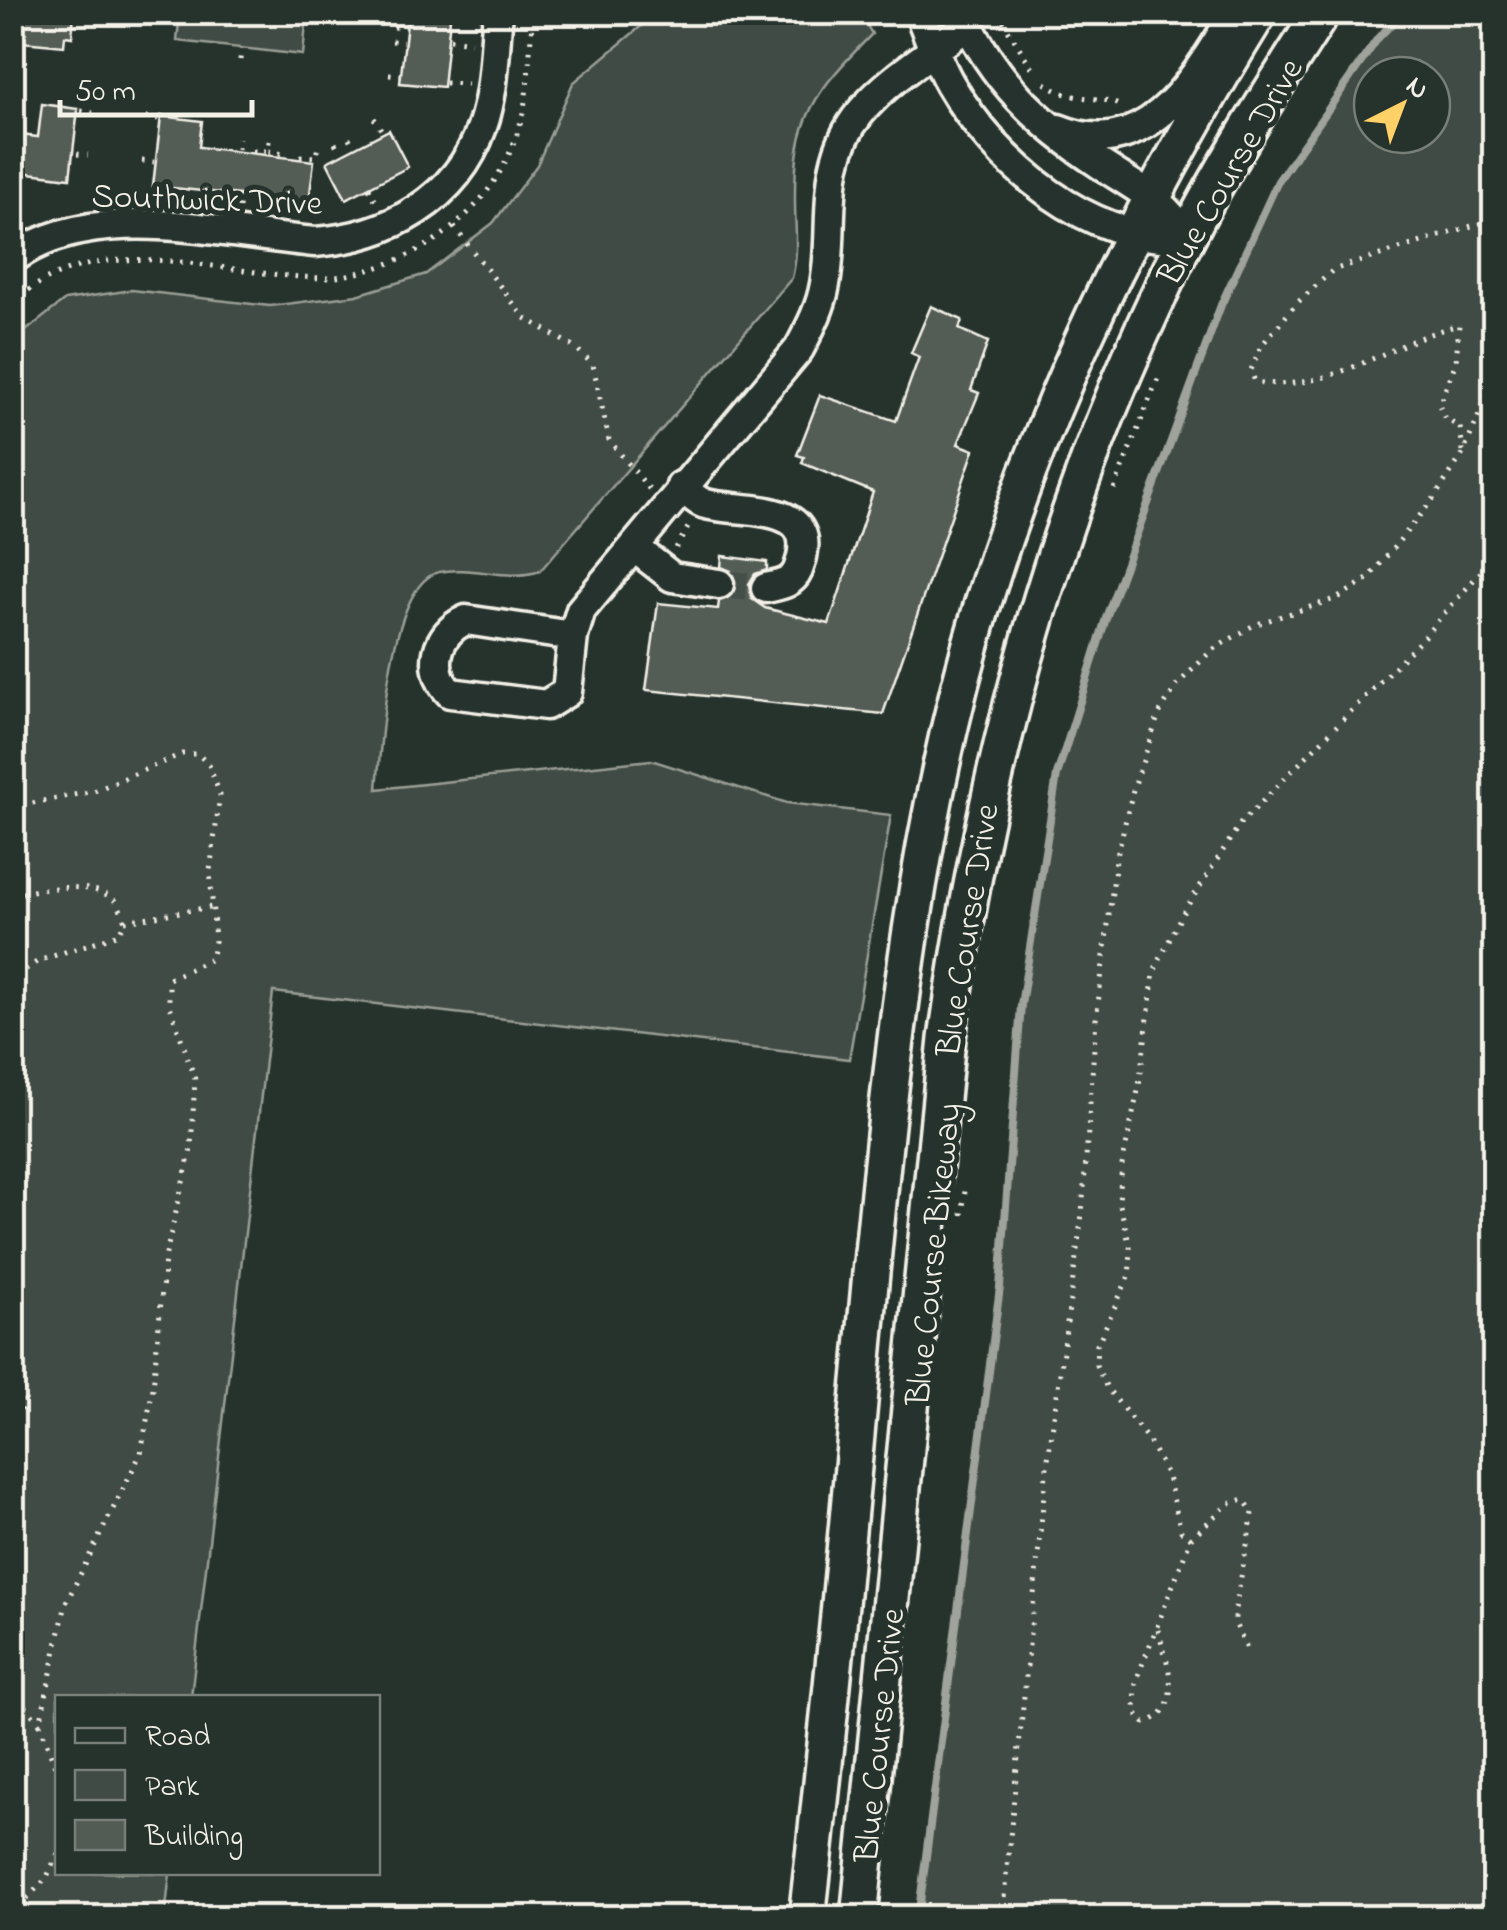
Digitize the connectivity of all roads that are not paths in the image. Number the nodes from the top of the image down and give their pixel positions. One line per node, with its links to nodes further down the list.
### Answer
1 (498, 12): 12 (street, Southwick Drive)
2 (919, 12): 7 (street)
3 (1236, 12): 8 (street)
4 (1259, 12): 9 (main road, Blue Course Drive)
5 (1322, 12): 11 (main road, Blue Course Drive)
6 (965, 19): 7 (street); 8 (street)
7 (936, 50): 10 (street); 13 (street)
8 (1038, 121): 9 (street)
9 (1152, 197): 10 (main road, Blue Course Drive); 11 (street)
10 (1131, 236): 11 (street); 18 (main road, Blue Course Drive)
11 (1187, 238): 19 (main road, Blue Course Drive)
12 (12, 260)
13 (674, 497): 14 (street); 16 (street)
14 (635, 548): 15 (street); 17 (street)
15 (720, 584)
16 (766, 588)
17 (573, 636): 17 (street)
18 (807, 1918)
19 (859, 1918)

